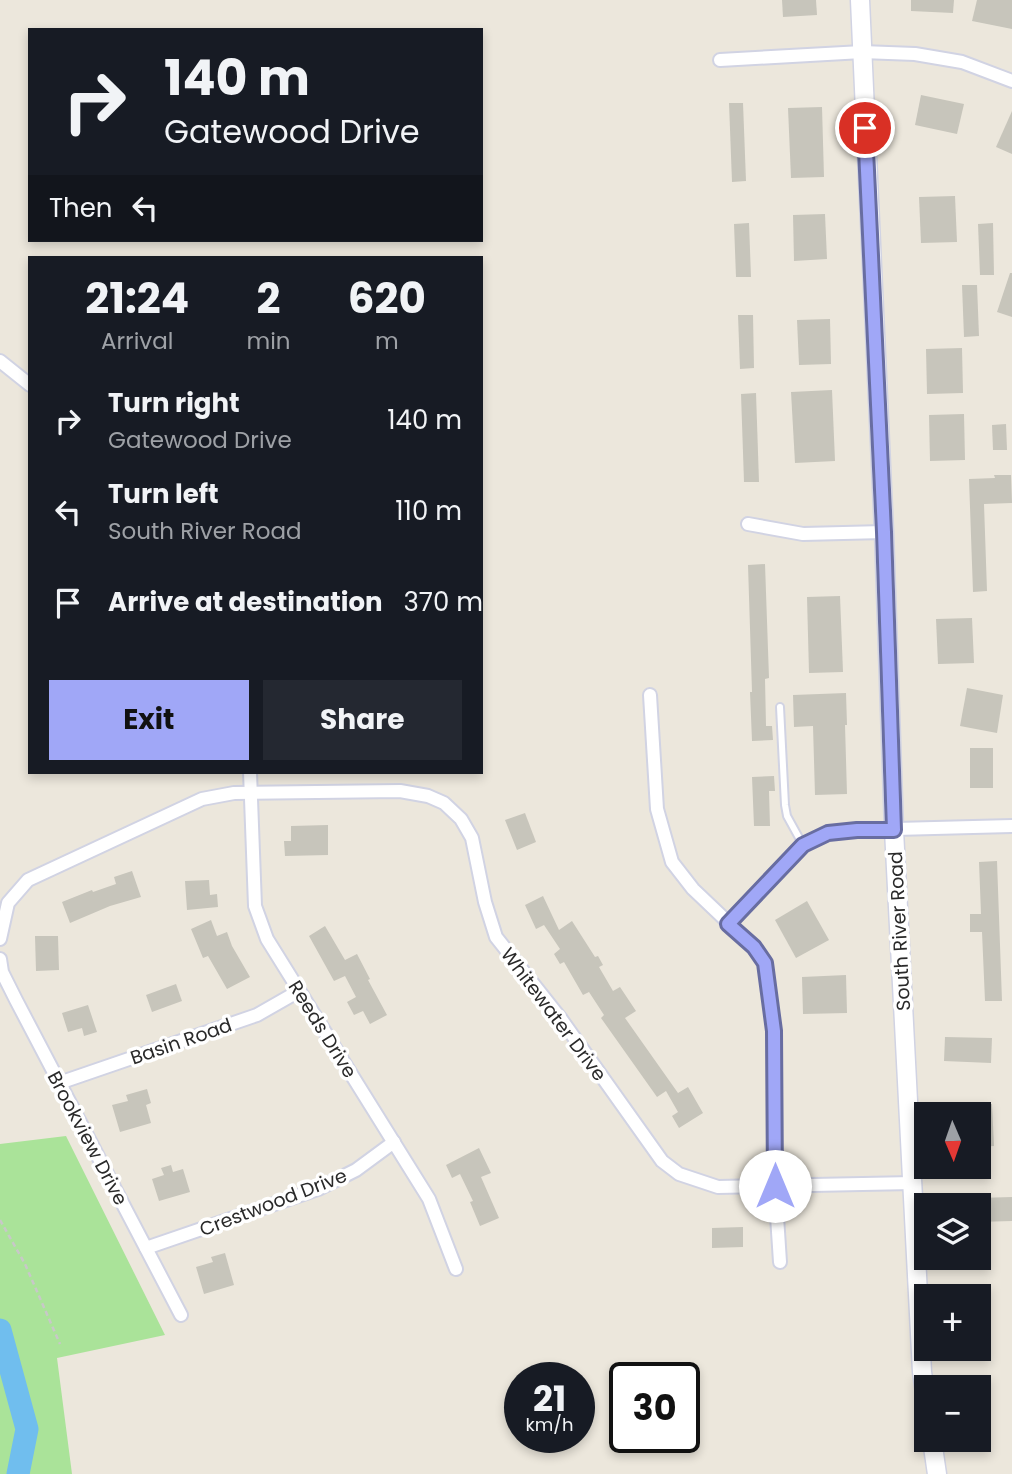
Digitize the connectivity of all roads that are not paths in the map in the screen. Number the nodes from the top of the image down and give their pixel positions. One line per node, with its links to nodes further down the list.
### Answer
1 (860, 0): 2 (street, South River Road)
2 (862, 52): 3 (street); 4 (street); 8 (street, South River Road)
3 (720, 60)
4 (1012, 81)
5 (0, 361): 6 (street)
6 (28, 384)
7 (748, 524): 8 (street)
8 (884, 532): 14 (street, South River Road)
9 (650, 695): 16 (street)
10 (780, 708): 15 (lane)
11 (250, 774): 12 (street, Reeds Drive)
12 (251, 793): 17 (street); 19 (street, Reeds Drive); 23 (street, Whitewater Drive)
13 (1012, 826): 14 (street)
14 (894, 830): 15 (street); 22 (street, South River Road)
15 (803, 845): 16 (street)
16 (728, 924): 23 (street)
17 (0, 939)
18 (0, 959): 20 (street, Brookview Drive)
19 (299, 991): 20 (street, Basin Road); 21 (street, Reeds Drive)
20 (59, 1083): 24 (street, Brookview Drive)
21 (394, 1142): 24 (street, Crestwood Drive); 26 (street, Reeds Drive)
22 (913, 1183): 23 (street, Whitewater Drive); 28 (street, South River Road)
23 (775, 1186): 25 (street)
24 (146, 1248): 27 (street, Brookview Drive)
25 (780, 1262)
26 (456, 1269)
27 (181, 1315)
28 (922, 1375)
29 (934, 1452): 30 (street)
30 (937, 1474)

